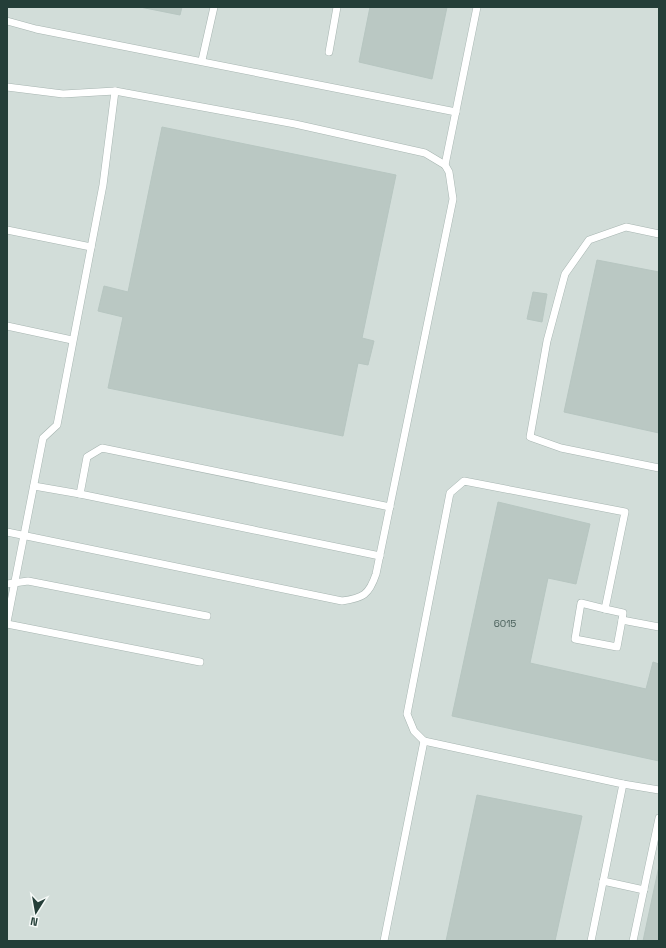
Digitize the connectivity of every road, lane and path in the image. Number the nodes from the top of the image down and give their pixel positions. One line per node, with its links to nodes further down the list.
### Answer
1 (214, 7): 6 (lane)
2 (337, 7): 5 (lane)
3 (477, 7): 9 (lane)
4 (7, 21): 6 (lane)
5 (329, 52)
6 (202, 60): 9 (lane)
7 (7, 87): 8 (lane)
8 (115, 91): 10 (lane); 13 (lane)
9 (456, 112): 10 (lane)
10 (445, 165): 19 (lane)
11 (7, 230): 13 (lane)
12 (659, 234): 16 (lane)
13 (91, 246): 15 (lane)
14 (7, 326): 15 (lane)
15 (72, 340): 17 (lane)
16 (659, 468)
17 (34, 486): 18 (lane); 21 (lane)
18 (80, 494): 19 (lane); 22 (lane)
19 (390, 507): 22 (lane)
20 (7, 532): 21 (lane)
21 (24, 536): 22 (lane); 23 (lane)
22 (380, 556)
23 (15, 583): 24 (lane); 26 (lane); 28 (lane)
24 (7, 584)
25 (605, 609): 27 (lane); 27 (lane); 31 (lane)
26 (207, 616)
27 (622, 620): 29 (lane)
28 (7, 623): 30 (lane)
29 (659, 627)
30 (200, 662)
31 (424, 741): 32 (lane); 37 (lane)
32 (623, 784): 33 (lane); 35 (lane)
33 (659, 790)
34 (659, 818): 36 (lane)
35 (603, 881): 36 (lane); 38 (lane)
36 (644, 890): 39 (lane)
37 (384, 941)
38 (591, 941)
39 (633, 941)

